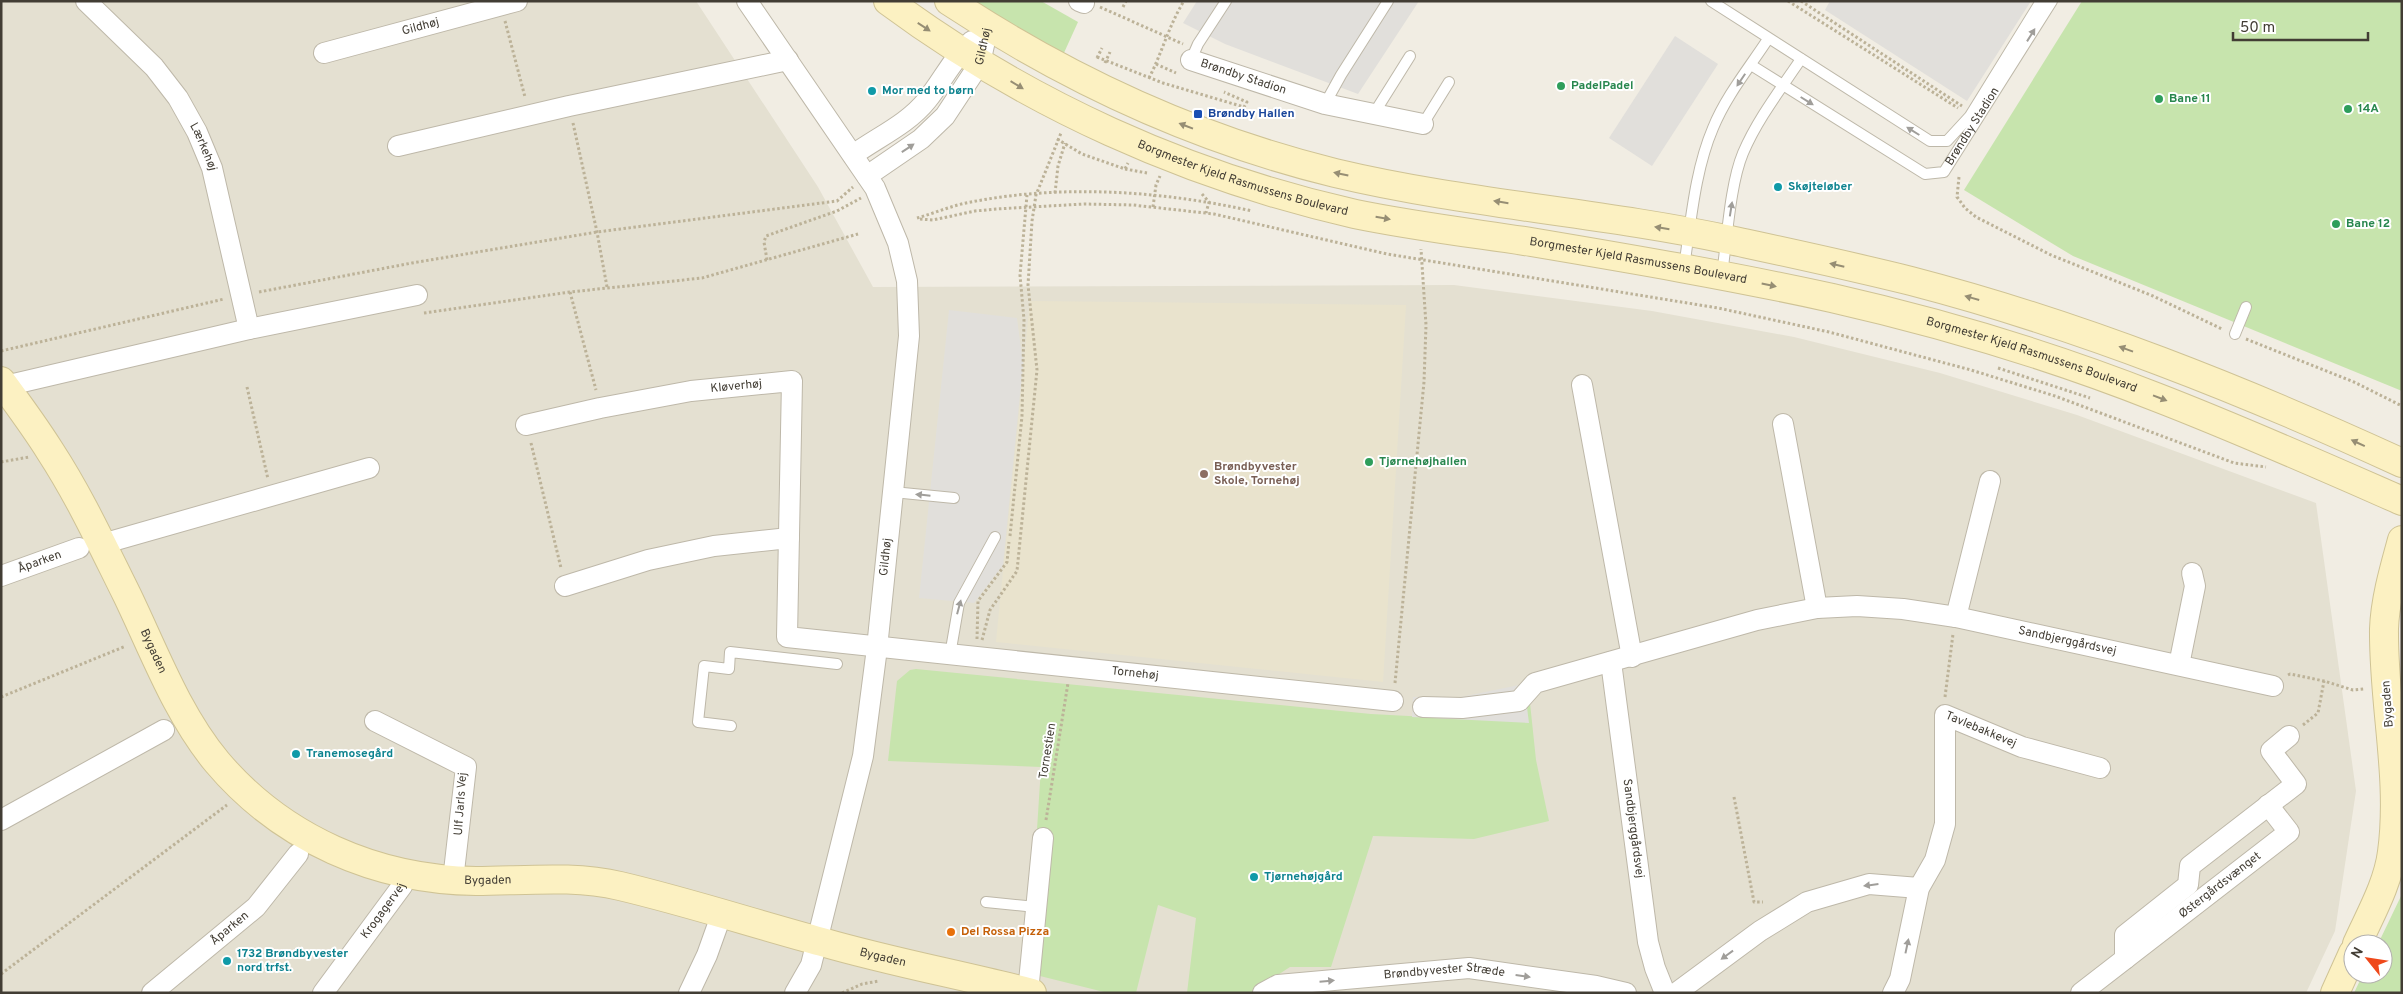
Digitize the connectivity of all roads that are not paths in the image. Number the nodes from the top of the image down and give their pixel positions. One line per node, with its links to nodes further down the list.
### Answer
1 (86, 1): 34 (street, Lærkehøj)
2 (747, 1): 17 (street, Gildhøj)
3 (888, 1): 15 (street, Borgmester Kjeld Rasmussens Boulevard, one-way to 15)
4 (949, 1): 11 (street)
5 (1226, 1): 19 (lane)
6 (1388, 1): 22 (lane)
7 (1712, 1): 12 (lane, Brøndby Stadion)
8 (2042, 1): 16 (lane, Brøndby Stadion, one-way to 16)
9 (2052, 1): 21 (lane, Brøndby Stadion, one-way to 9)
10 (509, 3): 13 (street, Gildhøj)
11 (988, 27): 15 (street, Gildhøj); 28 (street, one-way to 11)
12 (1768, 39): 16 (lane, Brøndby Stadion); 18 (lane)
13 (324, 53)
14 (1410, 56): 23 (lane)
15 (970, 57): 26 (street, Gildhøj); 27 (street, Gildhøj, one-way to 15); 30 (street, Borgmester Kjeld Rasmussens Boulevard, one-way to 30)
16 (1801, 59): 21 (lane)
17 (788, 60): 25 (street); 26 (street, Gildhøj)
18 (1751, 65): 21 (lane, Brøndby Stadion); 28 (lane, one-way to 28)
19 (1187, 68): 22 (street, Brøndby Stadion)
20 (1449, 82): 24 (lane)
21 (1782, 86): 29 (lane, one-way to 21)
22 (1325, 104): 23 (street, Brøndby Stadion)
23 (1373, 115): 24 (street, Brøndby Stadion)
24 (1423, 124)
25 (398, 146)
26 (853, 155): 27 (street, Gildhøj)
27 (871, 182): 43 (street, Gildhøj)
28 (1689, 232): 29 (street); 30 (lane)
29 (1727, 239): 31 (lane); 40 (street, one-way to 29)
30 (1684, 267): 31 (street, Borgmester Kjeld Rasmussens Boulevard)
31 (1722, 275): 45 (street, Borgmester Kjeld Rasmussens Boulevard, one-way to 45)
32 (420, 304): 34 (street)
33 (2246, 307): 35 (lane)
34 (249, 328): 37 (street)
35 (2235, 334)
36 (1582, 385): 60 (street)
37 (8, 390): 49 (street, Bygaden)
38 (1783, 424): 55 (street)
39 (526, 425): 47 (street, Kløverhøj)
40 (2402, 463)
41 (369, 468): 49 (street)
42 (1990, 481): 56 (street)
43 (893, 492): 44 (lane, one-way to 43); 58 (street, Gildhøj)
44 (954, 498)
45 (2399, 503)
46 (995, 537): 59 (lane, one-way to 46)
47 (789, 538): 53 (street); 57 (street, Kløverhøj)
48 (2402, 540): 54 (street, Bygaden)
49 (90, 546): 51 (street, Åparken); 77 (street, Bygaden)
50 (2192, 574): 64 (street)
51 (1, 576)
52 (2402, 578): 54 (street, Bygaden)
53 (565, 586)
54 (2387, 607): 83 (street, Bygaden)
55 (1816, 608): 56 (street, Sandbjerggårdsvej); 60 (street, Sandbjerggårdsvej)
56 (1956, 617): 64 (street, Sandbjerggårdsvej)
57 (787, 637): 58 (street); 61 (lane)
58 (878, 648): 59 (street, Tornehøj); 84 (street, Gildhøj)
59 (950, 655): 66 (street, Tornehøj)
60 (1632, 657): 62 (street, Sandbjerggårdsvej)
61 (784, 658): 63 (lane); 69 (lane)
62 (1611, 662): 67 (street, Sandbjerggårdsvej); 94 (street, Sandbjerggårdsvej)
63 (837, 664)
64 (2179, 665): 65 (street, Sandbjerggårdsvej)
65 (2273, 686)
66 (1393, 701)
67 (1423, 707)
68 (375, 721): 78 (street, Ulf Jarls Vej)
69 (731, 726)
70 (164, 730): 74 (street)
71 (2289, 736): 73 (street, Østergårdsvænget)
72 (2100, 768): 79 (street, Tavlebakkevej)
73 (2268, 805): 85 (street, Østergårdsvænget); 85 (street, Østergårdsvænget)
74 (1, 820)
75 (1043, 838): 81 (street, Bygaden)
76 (298, 854): 89 (street, Åparken)
77 (406, 874): 78 (street, Bygaden); 90 (street, Krogagervej)
78 (453, 880): 82 (street, Bygaden)
79 (1920, 888): 95 (street, one-way to 95); 96 (street, Tavlebakkevej, one-way to 79)
80 (986, 902): 81 (lane)
81 (1036, 908): 88 (street, Bygaden)
82 (722, 914): 84 (street, Bygaden); 91 (street)
83 (2362, 934)
84 (818, 941): 88 (street, Bygaden); 92 (street, Gildhøj)
85 (2126, 959): 97 (street, Østergårdsvænget)
86 (2343, 975): 98 (street)
87 (1271, 989): 93 (street, Brøndbyvester Stræde, one-way to 93)
88 (1030, 992)
89 (152, 993)
90 (324, 993)
91 (689, 993)
92 (795, 993)
93 (1626, 993)
94 (1665, 993)
95 (1676, 993)
96 (1893, 993)
97 (2082, 993)
98 (2335, 993)

